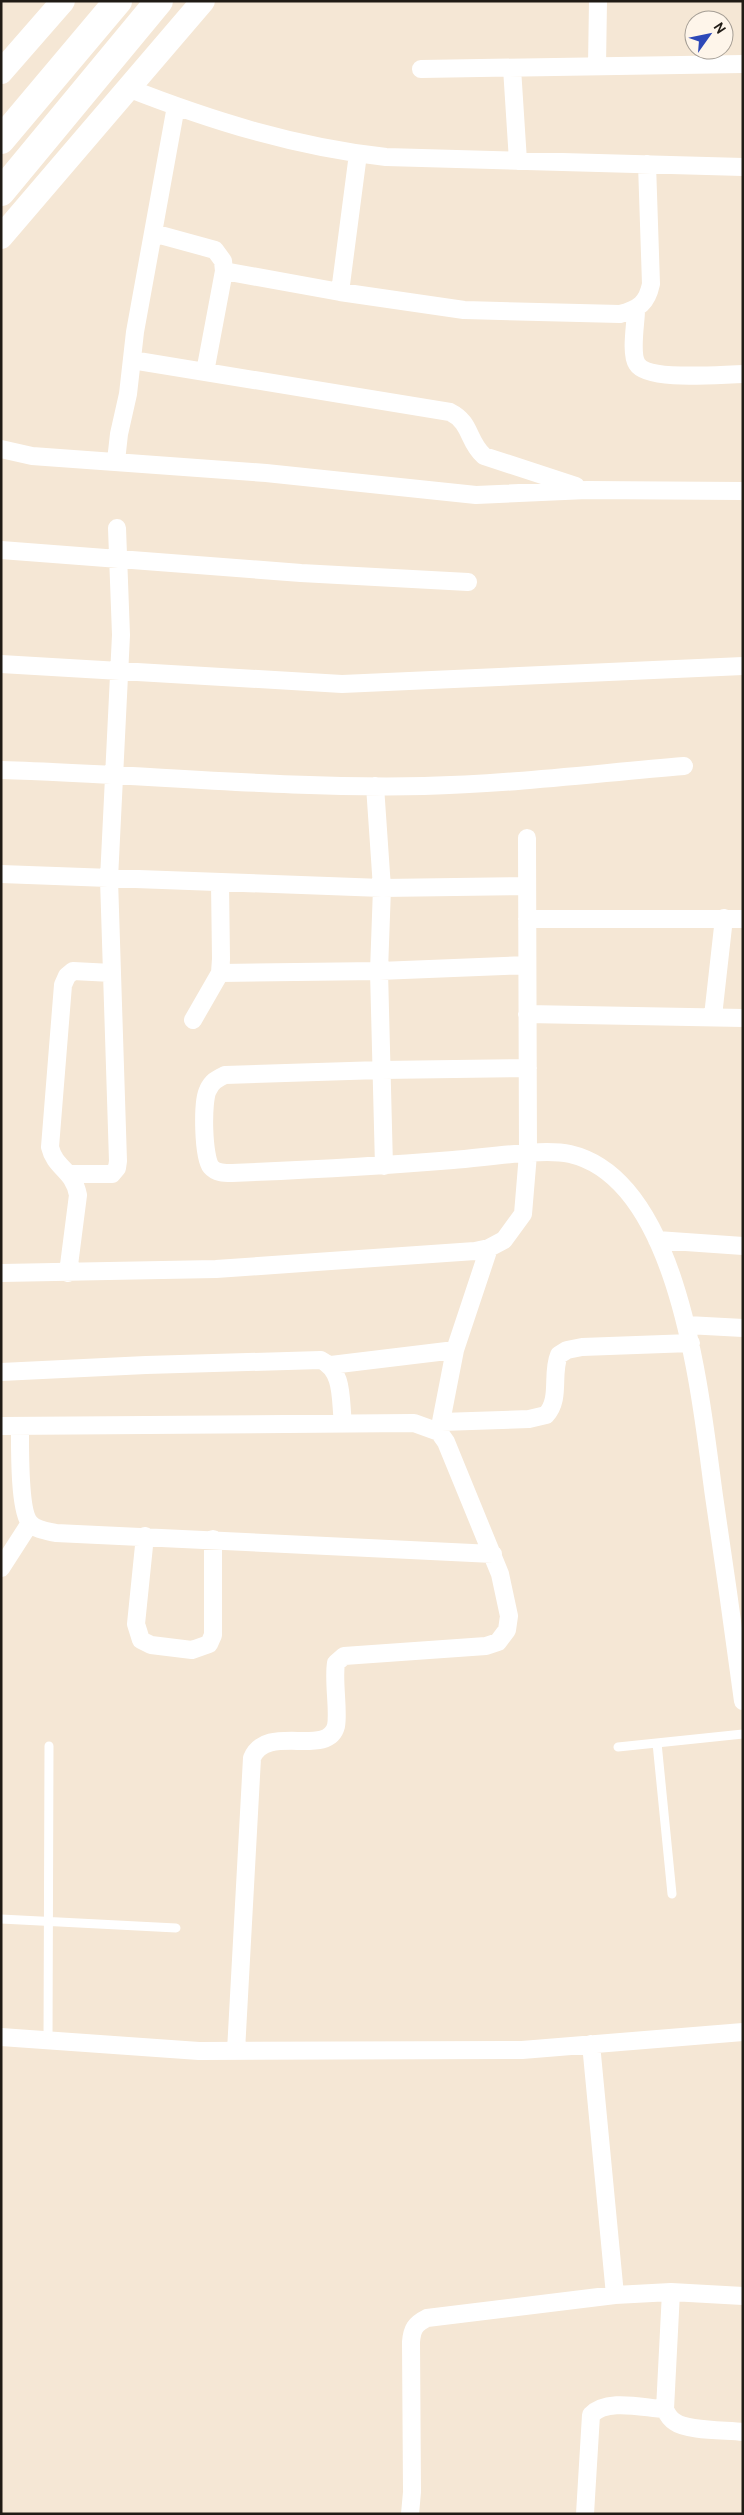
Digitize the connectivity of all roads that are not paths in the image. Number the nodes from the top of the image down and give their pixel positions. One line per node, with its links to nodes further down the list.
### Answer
1 (63, 1): 10 (street)
2 (118, 1): 13 (highway)
3 (159, 1): 18 (highway)
4 (203, 1): 11 (street)
5 (598, 1): 7 (street)
6 (743, 64): 7 (street)
7 (597, 66): 8 (street)
8 (512, 68): 9 (street); 15 (street)
9 (421, 69)
10 (1, 72)
11 (128, 88): 12 (street); 20 (street)
12 (176, 106): 14 (street); 19 (street)
13 (1, 140)
14 (358, 154): 15 (street); 22 (street)
15 (518, 161): 16 (street)
16 (647, 164): 17 (street); 23 (street)
17 (743, 167)
18 (1, 192)
19 (153, 233): 21 (street); 24 (street)
20 (1, 237)
21 (224, 271): 22 (street); 25 (street)
22 (340, 292): 23 (street)
23 (636, 310): 26 (street)
24 (132, 360): 25 (street); 28 (street)
25 (205, 372): 29 (street)
26 (743, 374)
27 (1, 449): 28 (street)
28 (116, 461): 29 (street)
29 (587, 490): 30 (street)
30 (743, 490)
31 (117, 528): 33 (street)
32 (1, 550): 33 (street)
33 (117, 560): 34 (street); 37 (street)
34 (468, 582)
35 (1, 664): 37 (street)
36 (743, 666): 37 (street)
37 (118, 673): 40 (street)
38 (684, 766): 41 (street)
39 (1, 770): 40 (street)
40 (112, 774): 41 (street); 44 (street)
41 (375, 786): 47 (street)
42 (526, 838): 46 (street)
43 (1, 874): 44 (street)
44 (109, 879): 45 (street); 53 (street)
45 (220, 882): 47 (street); 54 (street)
46 (527, 886): 47 (street); 49 (street)
47 (382, 888): 52 (street)
48 (724, 918): 49 (street); 50 (street); 56 (street)
49 (527, 919): 51 (street)
50 (743, 919)
51 (527, 965): 52 (street); 55 (street)
52 (379, 971): 54 (street); 60 (street)
53 (112, 973): 63 (street); 63 (street)
54 (220, 973): 58 (street)
55 (527, 1014): 56 (street); 59 (street)
56 (713, 1016): 57 (street)
57 (743, 1018)
58 (192, 1020)
59 (528, 1068): 60 (street); 61 (street)
60 (381, 1070): 62 (street); 62 (street)
61 (528, 1154): 62 (street); 64 (street); 66 (street)
62 (384, 1166)
63 (70, 1174): 67 (street)
64 (657, 1240): 65 (street); 69 (street)
65 (743, 1246)
66 (489, 1248): 67 (street); 72 (street)
67 (68, 1273): 68 (street)
68 (1, 1274)
69 (687, 1326): 70 (street); 71 (street)
70 (743, 1328)
71 (691, 1343): 78 (street); 84 (street)
72 (455, 1350): 73 (street); 78 (street)
73 (331, 1365): 74 (street); 75 (street)
74 (1, 1372)
75 (343, 1423): 77 (street); 78 (street)
76 (1, 1426): 77 (street)
77 (20, 1426): 79 (street)
78 (440, 1427): 82 (street)
79 (30, 1524): 80 (street); 83 (street)
80 (145, 1536): 81 (street); 81 (street)
81 (213, 1539): 82 (street)
82 (493, 1554): 98 (street)
83 (1, 1568)
84 (737, 1611): 85 (street)
85 (743, 1701)
86 (743, 1734): 87 (lane)
87 (657, 1743): 89 (lane); 90 (lane)
88 (50, 1746): 92 (lane)
89 (618, 1747)
90 (672, 1894)
91 (1, 1919): 92 (lane)
92 (47, 1922): 93 (lane); 96 (lane)
93 (176, 1928)
94 (743, 2032): 97 (street)
95 (1, 2037): 96 (street)
96 (48, 2040): 98 (street)
97 (591, 2044): 98 (street); 100 (street)
98 (236, 2051)
99 (671, 2292): 100 (street); 101 (street); 102 (street)
100 (615, 2294): 104 (street)
101 (743, 2296)
102 (665, 2409): 103 (street); 105 (street)
103 (743, 2432)
104 (410, 2514)
105 (585, 2514)

